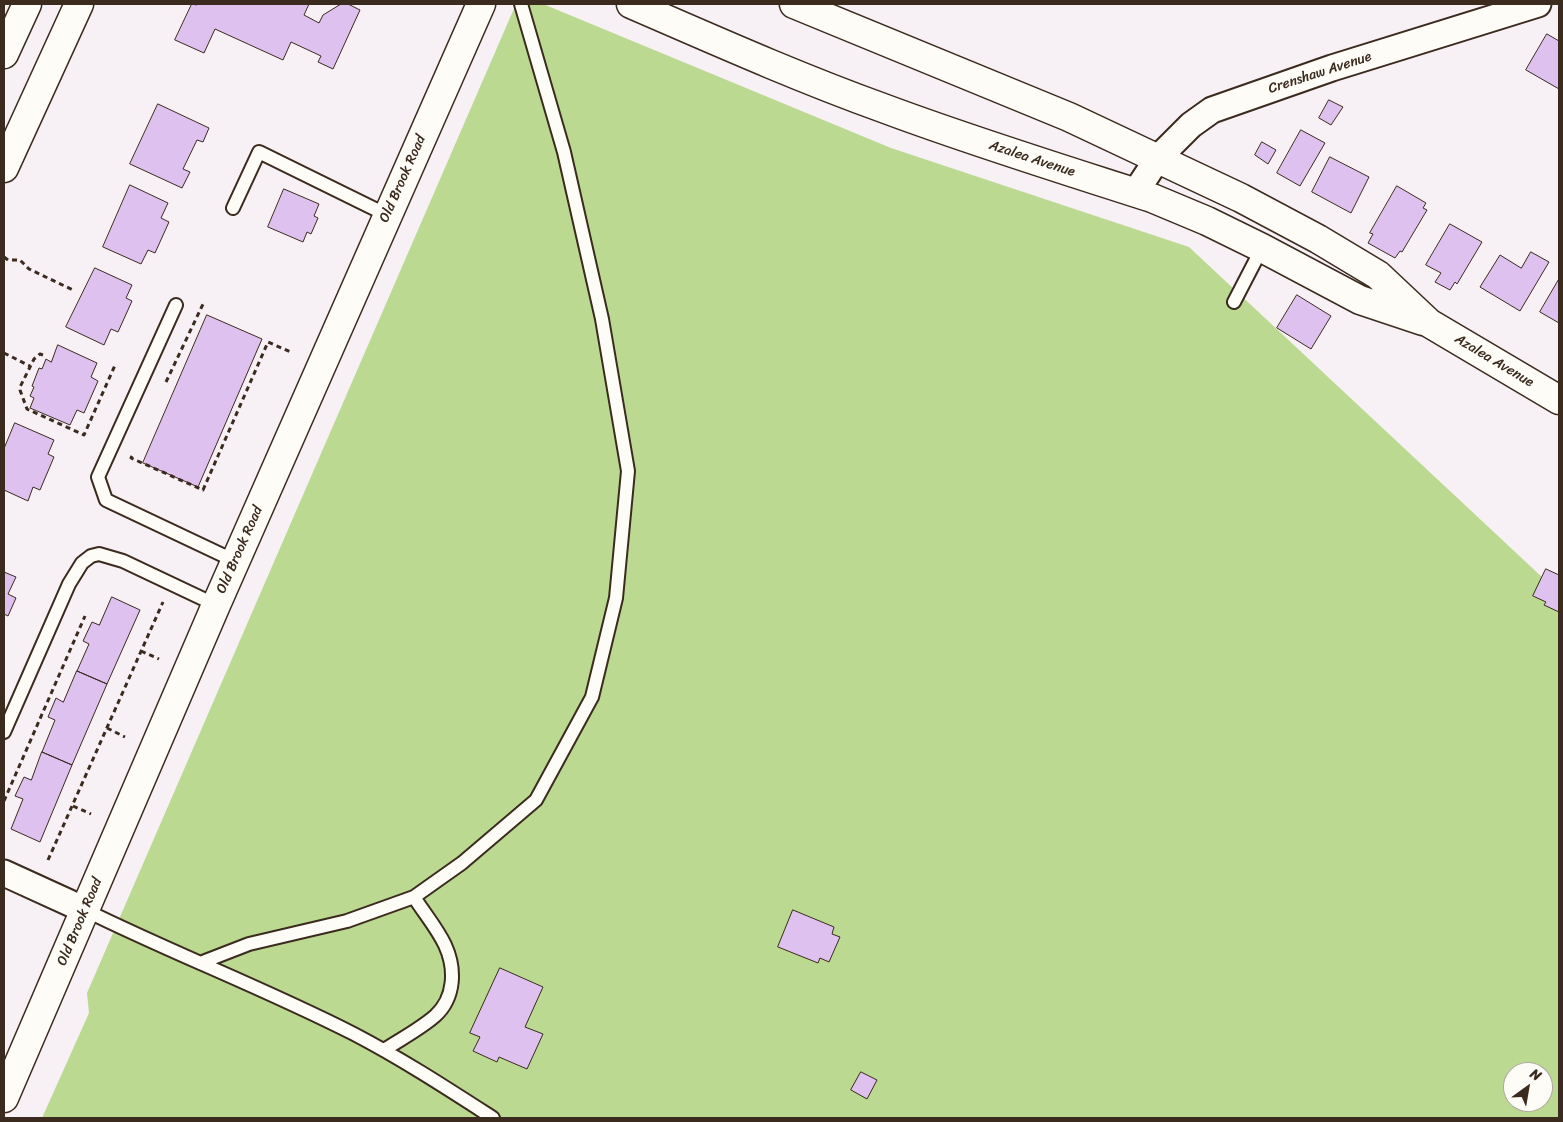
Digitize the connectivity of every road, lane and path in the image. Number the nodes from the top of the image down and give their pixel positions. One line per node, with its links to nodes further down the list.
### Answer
1 (27, 4): 8 (main road)
2 (80, 4): 10 (main road)
3 (481, 4): 13 (main road, Old Brook Road)
4 (521, 4): 43 (lane)
5 (631, 4): 11 (main road, Azalea Avenue)
6 (794, 4): 9 (main road, Azalea Avenue)
7 (1538, 4): 9 (street, Crenshaw Avenue)
8 (4, 54)
9 (1158, 158): 11 (street, Crenshaw Avenue); 20 (main road, Azalea Avenue)
10 (4, 168)
11 (1135, 193): 14 (main road, Azalea Avenue)
12 (233, 208): 13 (lane)
13 (387, 215): 29 (main road, Old Brook Road)
14 (1262, 248): 18 (lane); 20 (main road, Azalea Avenue)
15 (4, 258): 16 (path)
16 (73, 290)
17 (204, 302): 26 (path)
18 (1234, 302)
19 (176, 305): 29 (lane)
20 (1429, 323): 27 (main road, Azalea Avenue)
21 (292, 353): 28 (path)
22 (4, 354): 25 (path)
23 (43, 355): 25 (path)
24 (116, 363): 25 (path)
25 (30, 366)
26 (163, 388)
27 (1559, 400)
28 (135, 449)
29 (235, 561): 31 (main road, Old Brook Road)
30 (165, 598): 33 (path)
31 (216, 604): 36 (lane); 44 (main road, Old Brook Road)
32 (85, 616): 38 (path)
33 (141, 651): 34 (path); 35 (path)
34 (159, 659)
35 (107, 728): 37 (path); 39 (path)
36 (4, 732)
37 (125, 737)
38 (4, 801)
39 (73, 806): 40 (path); 41 (path)
40 (91, 814)
41 (48, 860)
42 (4, 873): 44 (street)
43 (414, 897): 45 (lane); 46 (lane)
44 (86, 910): 45 (lane); 47 (main road, Old Brook Road)
45 (200, 963): 46 (lane)
46 (384, 1050): 48 (lane)
47 (4, 1098)
48 (493, 1118)

